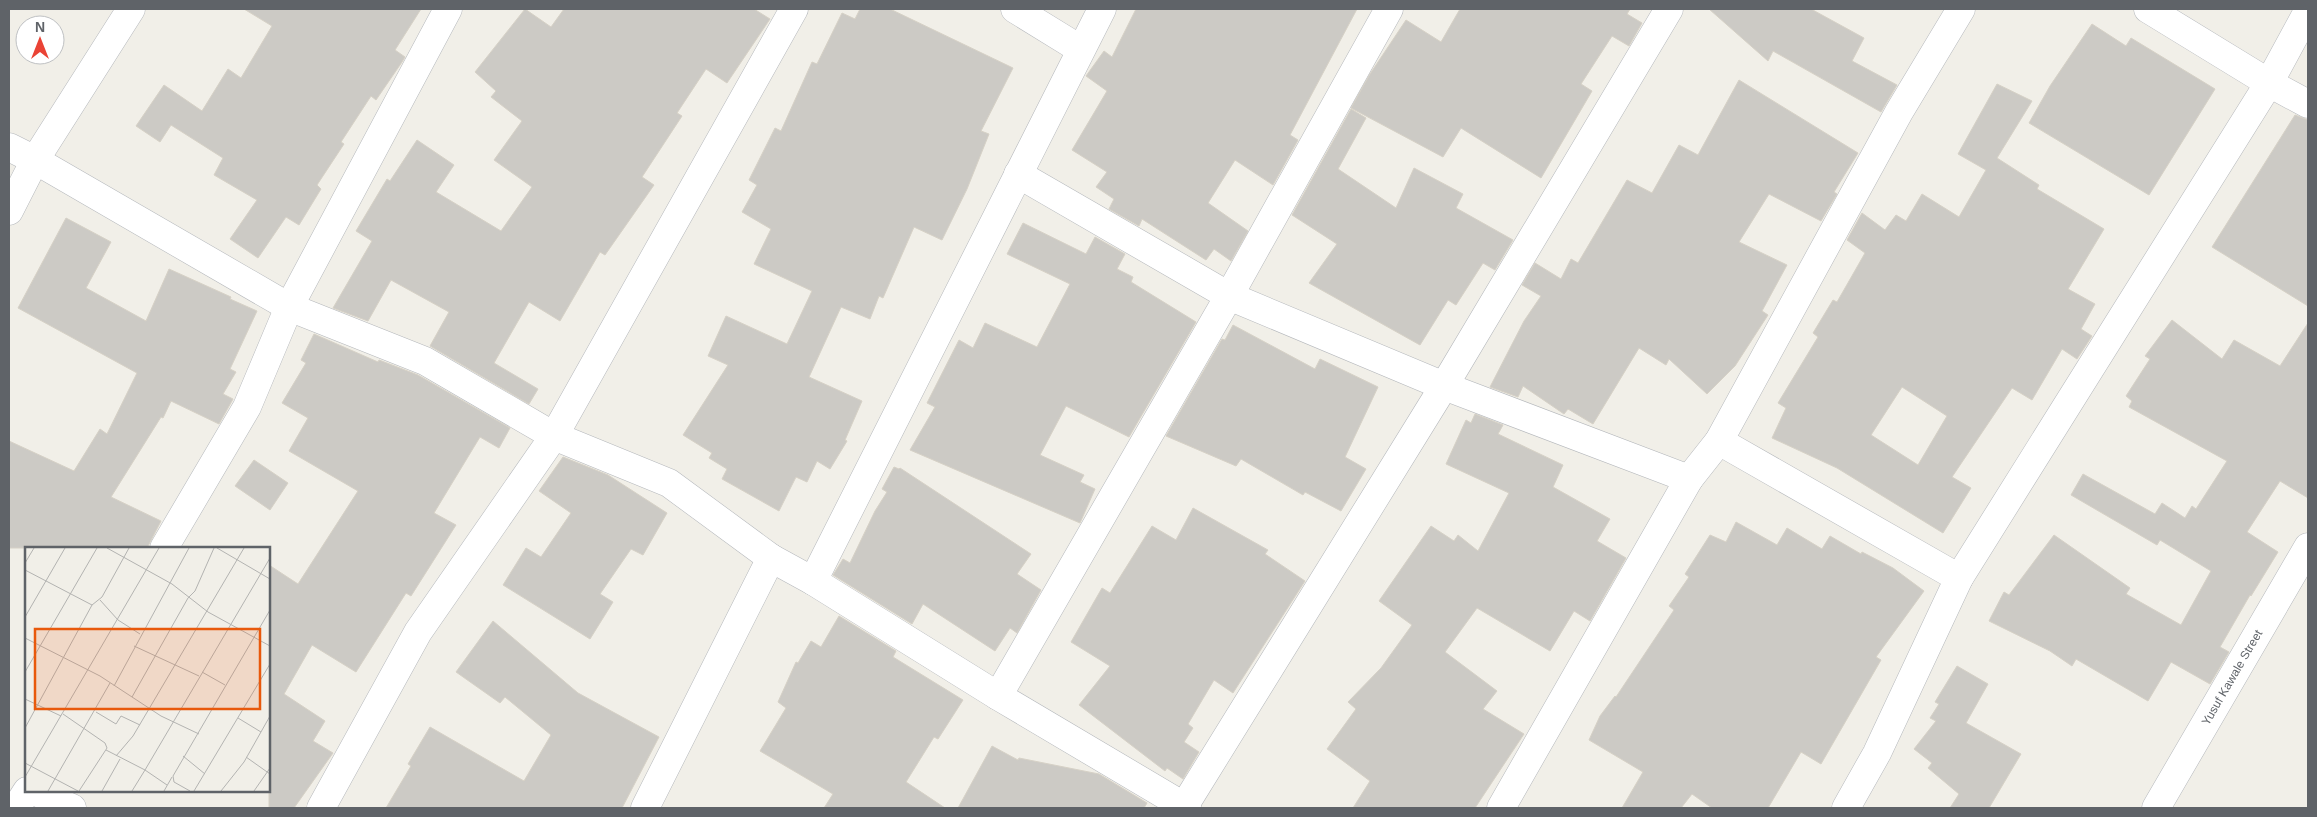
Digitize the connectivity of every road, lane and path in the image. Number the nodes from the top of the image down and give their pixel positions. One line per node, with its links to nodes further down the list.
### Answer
1 (131, 9): 15 (street)
2 (448, 9): 19 (street)
3 (794, 9): 21 (street)
4 (1015, 9): 11 (street)
5 (1102, 9): 11 (street)
6 (1389, 9): 18 (street)
7 (1669, 9): 20 (street)
8 (1961, 9): 22 (street)
9 (2148, 9): 12 (street)
10 (2308, 11): 12 (street)
11 (1080, 49): 16 (street)
12 (2269, 83): 13 (street); 27 (street)
13 (2308, 104)
14 (9, 147): 15 (street)
15 (35, 160): 17 (street); 19 (street)
16 (1018, 174): 18 (street); 28 (street)
17 (9, 211)
18 (1230, 296): 20 (street); 29 (street)
19 (289, 307): 21 (street); 24 (street)
20 (1444, 386): 23 (street); 38 (street)
21 (554, 436): 26 (street); 36 (street)
22 (1719, 441): 23 (street); 27 (street)
23 (1689, 479): 39 (street)
24 (165, 547)
25 (2308, 547): 41 (street, Yusuf Kawale Street)
26 (771, 558): 28 (street); 37 (street)
27 (1958, 578): 40 (street)
28 (813, 581): 29 (street)
29 (998, 696): 38 (street)
30 (9, 778): 31 (street)
31 (25, 788)
32 (25, 791): 34 (street)
33 (36, 792): 35 (street)
34 (16, 808)
35 (72, 808)
36 (321, 808)
37 (645, 808)
38 (1184, 808)
39 (1501, 808)
40 (1846, 808)
41 (2156, 808)

